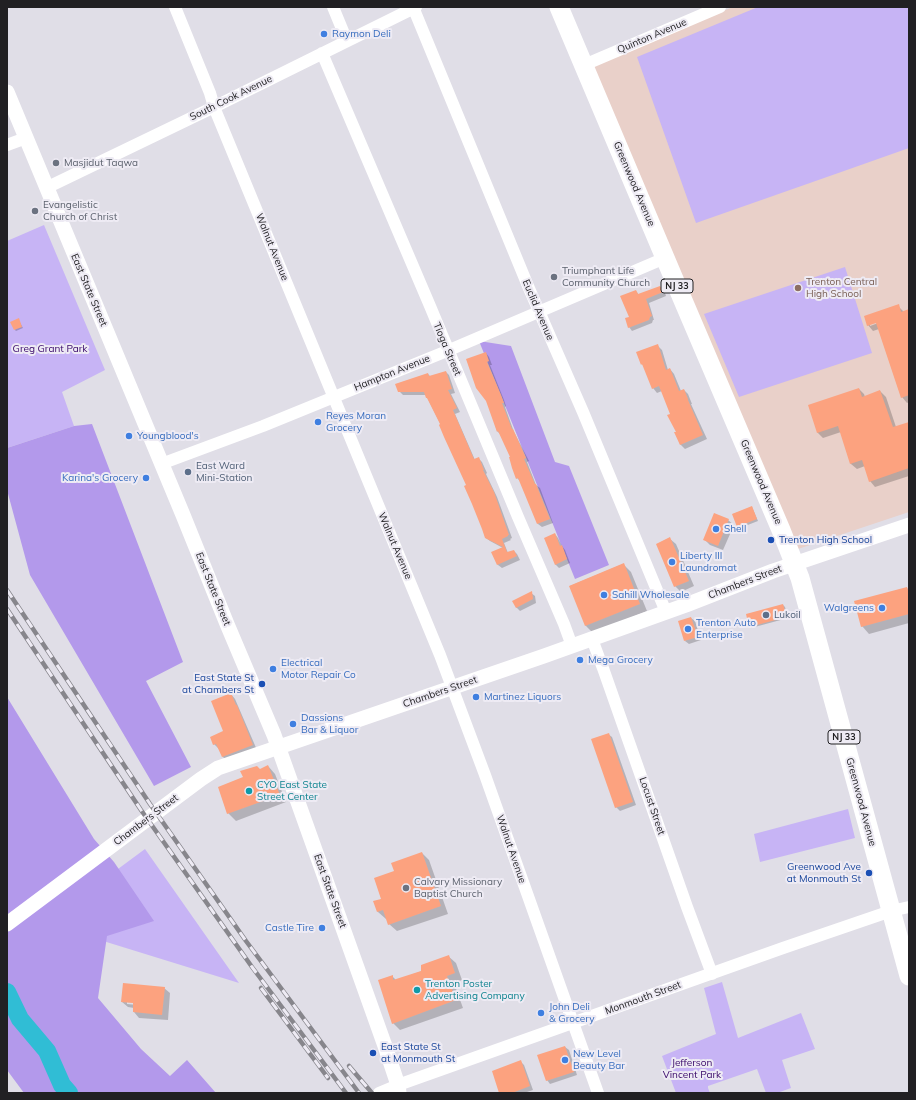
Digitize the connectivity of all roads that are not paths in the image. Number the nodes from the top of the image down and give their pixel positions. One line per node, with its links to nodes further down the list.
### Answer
1 (175, 7): 10 (street, Walnut Avenue)
2 (333, 7): 6 (street)
3 (414, 7): 6 (street, South Cook Avenue); 15 (street, Euclid Avenue)
4 (560, 7): 8 (main road, Greenwood Avenue / NJ 33)
5 (720, 7): 8 (street, Quinton Avenue)
6 (347, 41): 7 (street, South Cook Avenue)
7 (322, 53): 10 (street, South Cook Avenue); 16 (street, Tioga Street)
8 (584, 65): 14 (main road, Greenwood Avenue / NJ 33)
9 (7, 92): 11 (street, East State Street)
10 (214, 107): 13 (street, South Cook Avenue); 17 (street, Walnut Avenue)
11 (26, 138): 12 (street); 13 (street, East State Street)
12 (7, 145)
13 (46, 188): 18 (street, East State Street)
14 (665, 258): 15 (street, Hampton Avenue); 20 (main road, Greenwood Avenue / NJ 33)
15 (539, 312): 16 (street, Hampton Avenue); 21 (street, Euclid Avenue)
16 (448, 350): 17 (street, Hampton Avenue); 23 (street, Tioga Street)
17 (333, 397): 18 (street, Hampton Avenue); 24 (street, Walnut Avenue)
18 (161, 464): 25 (street, East State Street)
19 (909, 526): 20 (street, Chambers Street)
20 (794, 564): 21 (street, Chambers Street); 26 (main road, Greenwood Avenue / NJ 33)
21 (666, 612): 22 (street, Chambers Street)
22 (592, 639): 23 (street, Chambers Street); 28 (street, Locust Street)
23 (572, 646): 24 (street, Chambers Street)
24 (453, 688): 25 (street, Chambers Street); 30 (street, Walnut Avenue)
25 (279, 748): 27 (street, Chambers Street); 31 (street, East State Street)
26 (900, 909): 28 (street, Monmouth Street); 29 (main road, Greenwood Avenue / NJ 33)
27 (7, 924)
28 (712, 974): 30 (street, Monmouth Street)
29 (909, 976)
30 (573, 1023): 31 (street, Monmouth Street); 33 (street, Walnut Avenue)
31 (398, 1089): 32 (street, Monmouth Street)
32 (380, 1093)
33 (598, 1093)

